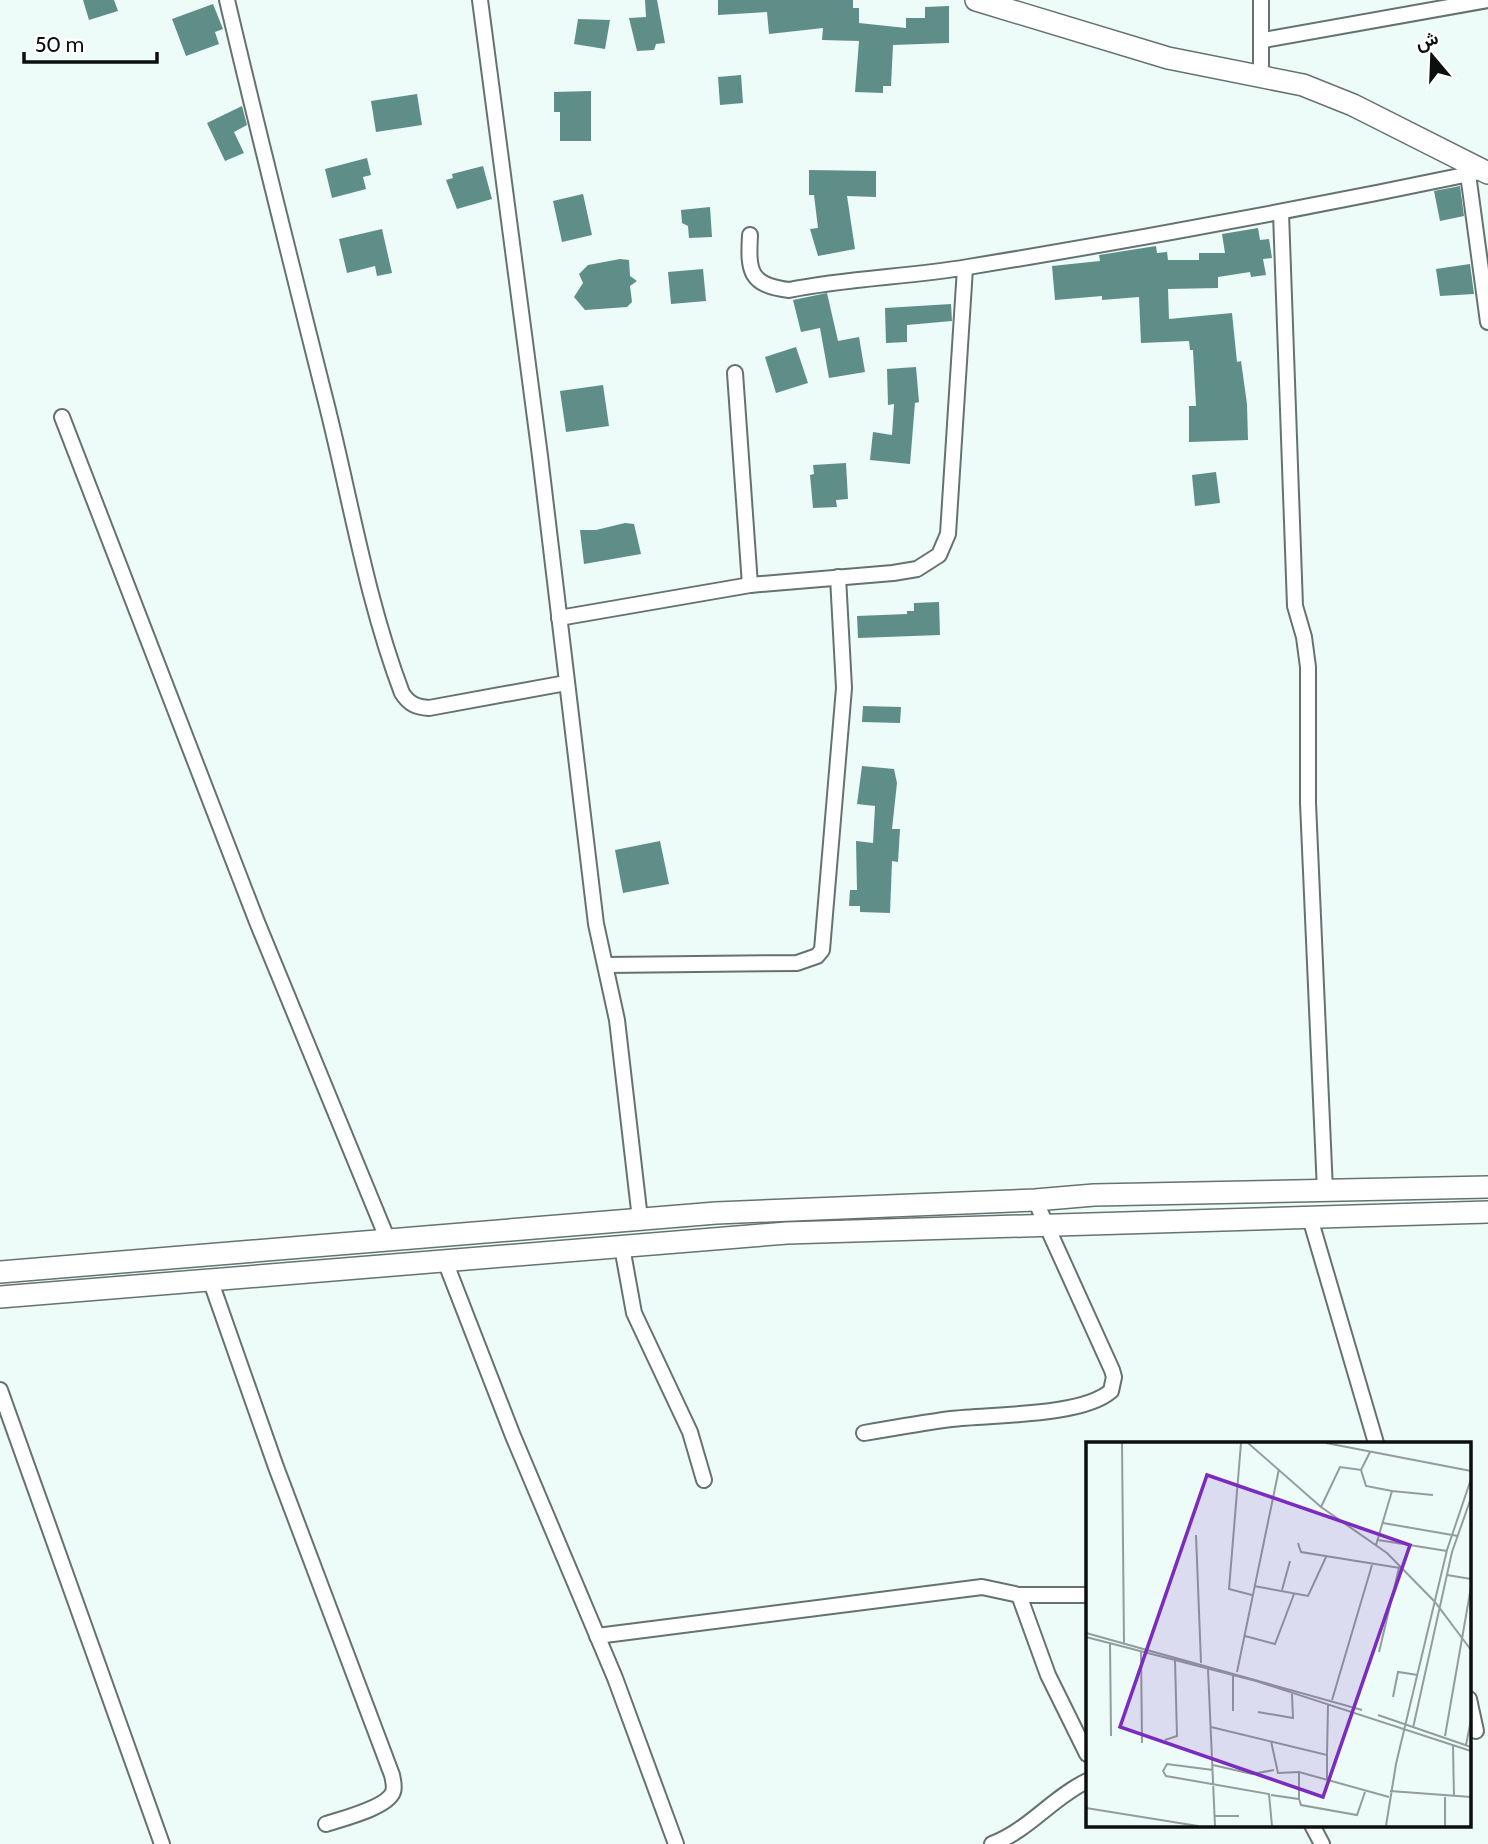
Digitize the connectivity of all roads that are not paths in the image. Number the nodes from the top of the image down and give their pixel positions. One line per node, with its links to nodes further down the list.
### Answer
1 (227, 0): 18 (street)
2 (480, 0): 17 (street)
3 (976, 0): 7 (main road)
4 (1261, 0): 6 (street)
5 (1488, 0): 6 (street)
6 (1264, 40): 7 (street)
7 (1261, 75): 8 (main road)
8 (1480, 173): 9 (street); 12 (street)
9 (1281, 213): 11 (street); 21 (street)
10 (750, 235): 11 (street)
11 (965, 268): 15 (street)
12 (1488, 322)
13 (735, 373): 16 (street)
14 (62, 417): 27 (street)
15 (838, 577): 16 (street); 19 (street)
16 (750, 585): 17 (street)
17 (559, 618): 18 (street)
18 (566, 683): 19 (street)
19 (606, 965): 25 (street)
20 (1488, 1187): 21 (main road)
21 (1325, 1191): 22 (main road)
22 (1035, 1200): 25 (main road); 26 (street)
23 (1488, 1212): 24 (main road)
24 (1310, 1218): 26 (main road); 35 (street)
25 (640, 1219): 27 (main road)
26 (1046, 1226): 28 (main road); 34 (street)
27 (387, 1238): 30 (main road)
28 (622, 1247): 29 (main road); 36 (street)
29 (445, 1261): 31 (main road); 39 (street)
30 (1, 1272): 32 (main road)
31 (211, 1282): 32 (main road); 44 (street)
32 (2, 1297)
33 (0, 1390): 46 (street)
34 (864, 1433)
35 (1376, 1442)
36 (704, 1480)
37 (1019, 1595): 38 (street); 39 (street); 42 (street)
38 (1086, 1595)
39 (597, 1636): 47 (street)
40 (1470, 1703): 41 (street)
41 (1478, 1731)
42 (1086, 1752)
43 (1086, 1782): 48 (street)
44 (326, 1824)
45 (1313, 1826): 49 (street)
46 (162, 1844)
47 (676, 1844)
48 (992, 1844)
49 (1322, 1844)

